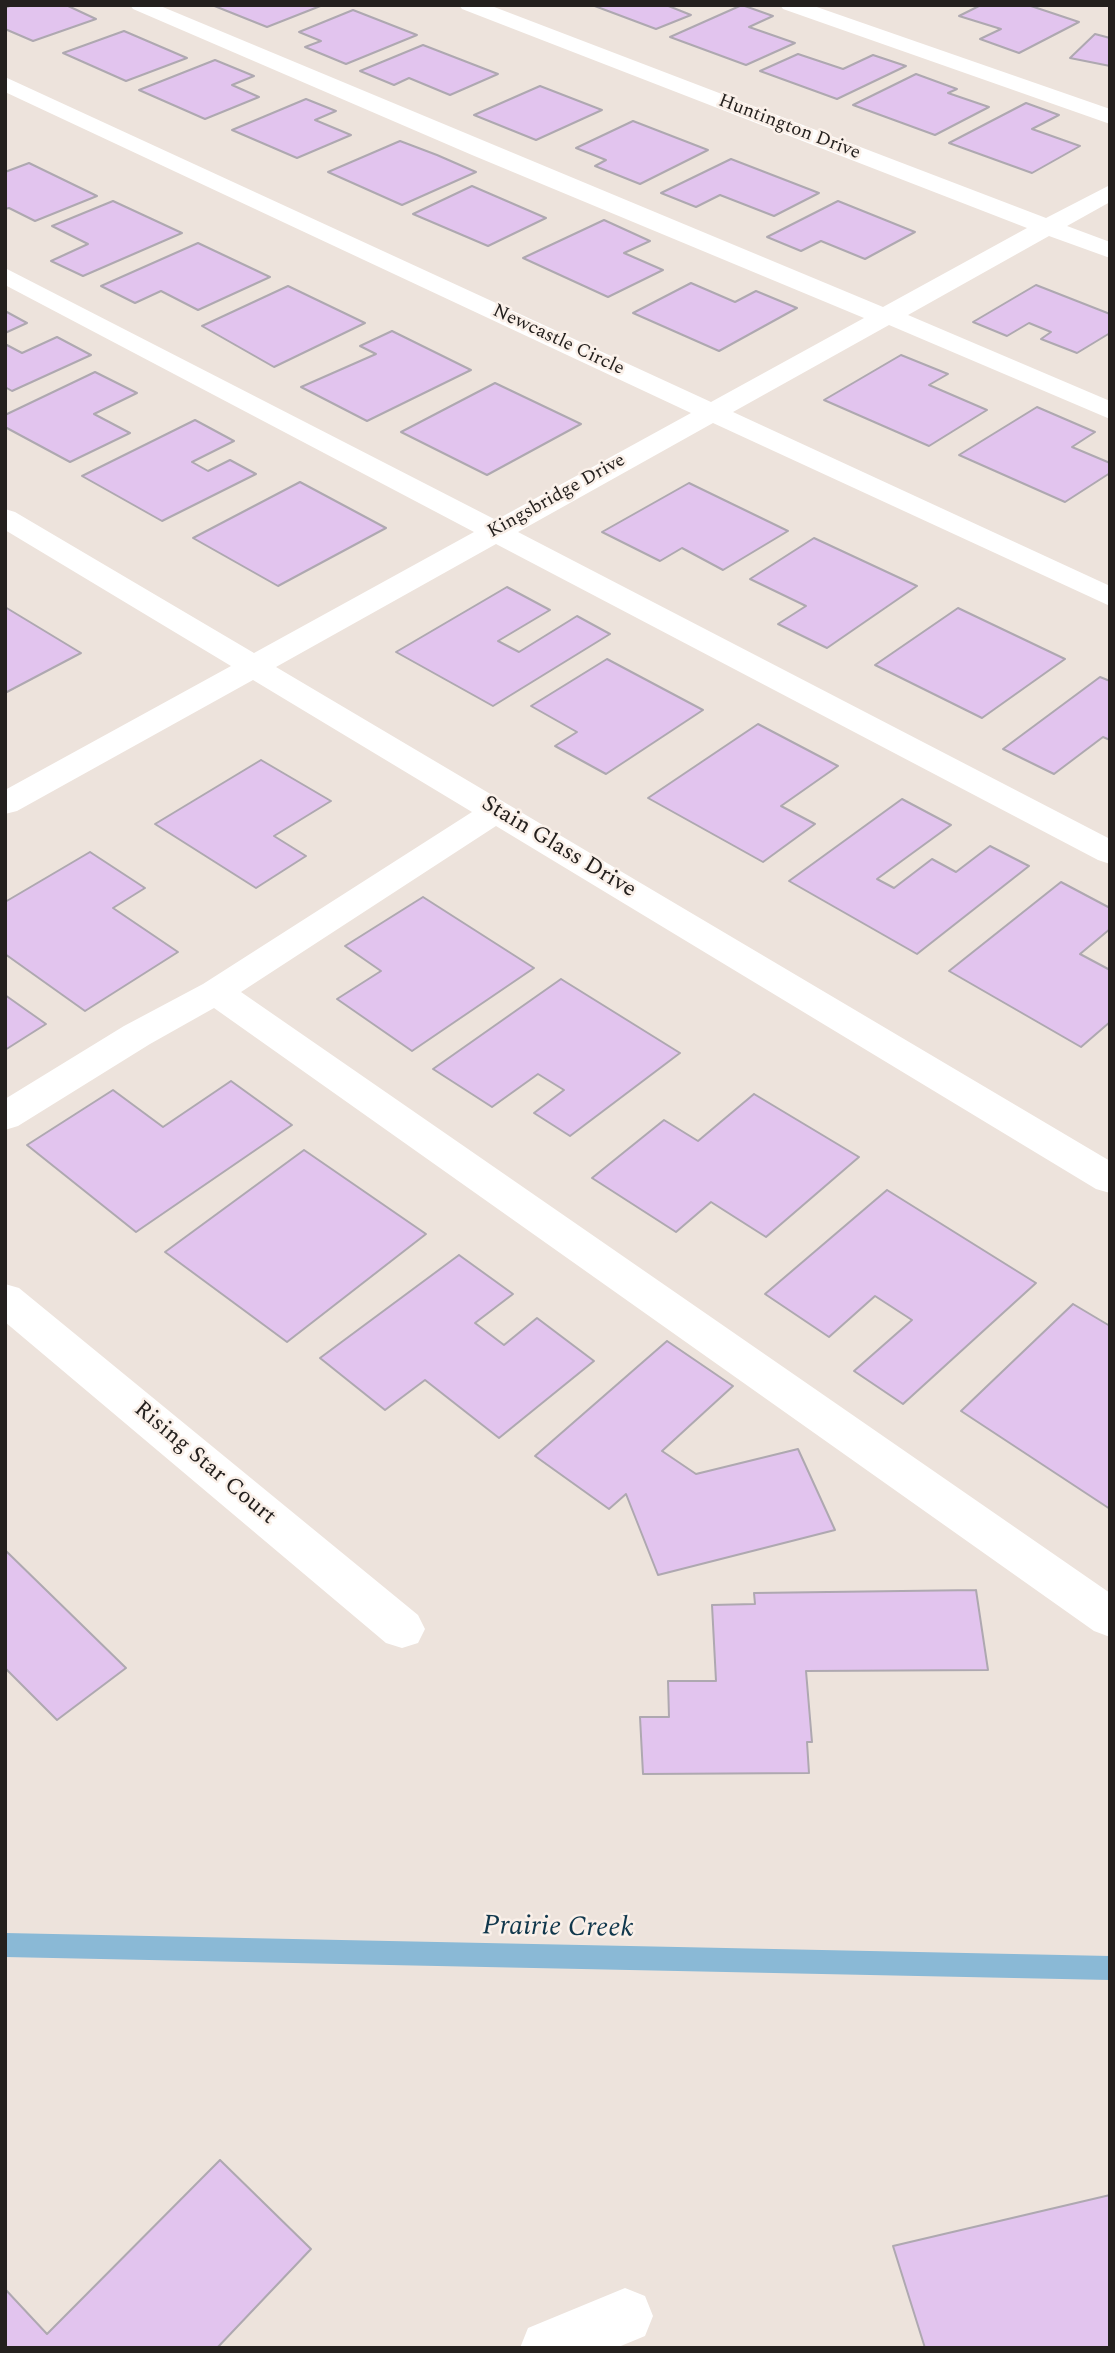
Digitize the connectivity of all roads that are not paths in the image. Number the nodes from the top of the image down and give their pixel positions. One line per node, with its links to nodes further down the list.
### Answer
1 (140, 5): 10 (street)
2 (469, 5): 7 (street, Huntington Drive)
3 (790, 5): 5 (street)
4 (5, 84): 12 (street, Newcastle Circle)
5 (1110, 117)
6 (1110, 191): 7 (street, Kingsbridge Drive)
7 (1047, 227): 8 (street, Huntington Drive); 10 (street, Kingsbridge Drive)
8 (1110, 251)
9 (5, 275): 14 (street)
10 (886, 316): 11 (street); 12 (street, Kingsbridge Drive)
11 (1110, 411)
12 (711, 412): 14 (street, Kingsbridge Drive); 15 (street, Newcastle Circle)
13 (5, 518): 16 (street, Stain Glass Drive)
14 (497, 531): 16 (street, Kingsbridge Drive); 19 (street)
15 (1110, 597)
16 (255, 666): 17 (street, Kingsbridge Drive); 18 (street, Stain Glass Drive)
17 (5, 804)
18 (497, 811): 20 (street); 22 (street, Stain Glass Drive)
19 (1110, 853)
20 (216, 992): 21 (street); 24 (street)
21 (5, 1116)
22 (1110, 1180)
23 (5, 1299): 25 (street, Rising Star Court)
24 (1110, 1618)
25 (402, 1629)
26 (625, 2316): 27 (street)
27 (548, 2348)

